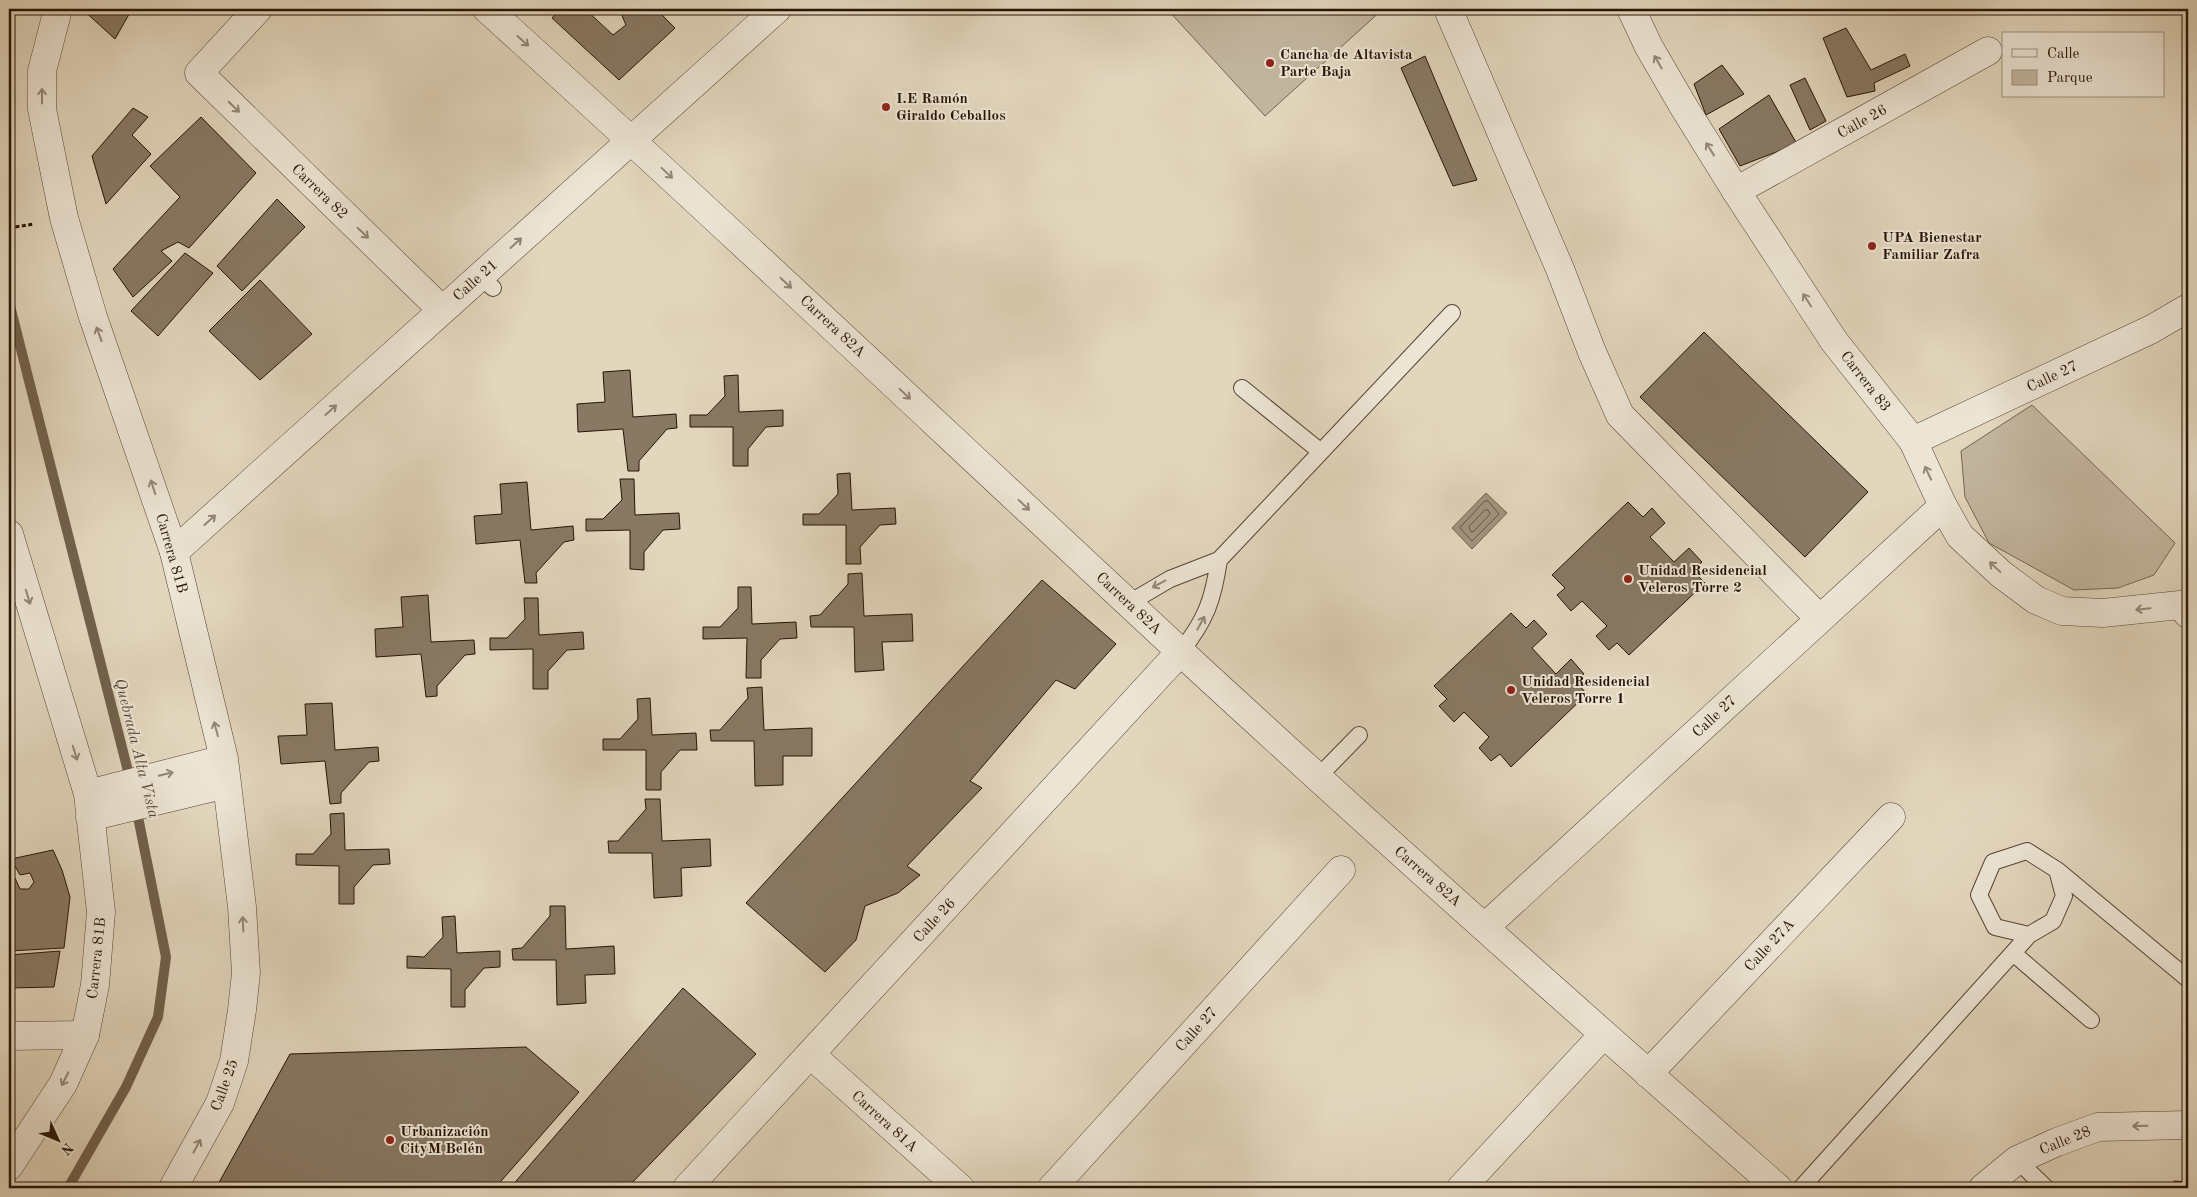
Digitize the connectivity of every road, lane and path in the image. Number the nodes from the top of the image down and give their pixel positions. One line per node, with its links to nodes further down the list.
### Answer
1 (58, 9): 20 (street, Carrera 81B, one-way to 1)
2 (258, 9): 13 (street, Carrera 82, one-way to 13)
3 (487, 9): 8 (street, Carrera 82A, one-way to 8)
4 (777, 9): 8 (street, Calle 21)
5 (1448, 9): 24 (street)
6 (1631, 9): 9 (street, Carrera 83, one-way to 6)
7 (1988, 51): 9 (street, Calle 26)
8 (632, 140): 13 (street, Calle 21, one-way to 8); 22 (street, Carrera 82A, one-way to 22)
9 (1736, 191): 16 (street, Carrera 83, one-way to 9)
10 (37, 223): 11 (path)
11 (9, 228)
12 (2188, 308): 16 (street, Calle 27)
13 (442, 310): 20 (street, Calle 21, one-way to 13)
14 (1452, 314): 17 (lane)
15 (1242, 388): 17 (lane)
16 (1913, 441): 18 (street, Carrera 83, one-way to 16)
17 (1321, 452): 21 (lane)
18 (1943, 506): 23 (street, Carrera 83, one-way to 18); 24 (street, Calle 27)
19 (9, 534): 29 (street, Carrera 81B, one-way to 29)
20 (174, 552): 27 (street, Carrera 81B, one-way to 20)
21 (1219, 560): 22 (lane, one-way to 22); 25 (lane, one-way to 21)
22 (1129, 603): 25 (street, Carrera 82A)
23 (2185, 605)
24 (1820, 619): 33 (street, Calle 27)
25 (1181, 652): 28 (street, Carrera 82A); 42 (street, Calle 26)
26 (1359, 735): 28 (lane)
27 (218, 773): 29 (street); 36 (street, Carrera 81B, one-way to 27)
28 (1318, 777): 33 (street, Carrera 82A)
29 (97, 803): 39 (street, Carrera 81B)
30 (1891, 817): 43 (street, Calle 27A)
31 (1341, 870): 50 (street, Calle 27)
32 (2057, 870): 34 (lane); 34 (lane); 37 (lane)
33 (1485, 926): 40 (street, Carrera 82A)
34 (2029, 935): 35 (lane)
35 (2013, 953): 38 (lane); 53 (lane)
36 (246, 972): 47 (street, Calle 25, one-way to 36)
37 (2188, 979)
38 (2090, 1020)
39 (85, 1035): 41 (street); 46 (street, one-way to 46)
40 (1603, 1035): 43 (street, Carrera 82A); 51 (street)
41 (9, 1036)
42 (810, 1054): 48 (street, Calle 26); 49 (street, Carrera 81A)
43 (1648, 1074): 52 (street, Carrera 82A)
44 (2188, 1125): 45 (street, Calle 28, one-way to 45)
45 (2017, 1160): 54 (street, Calle 28); 55 (lane)
46 (9, 1166)
47 (173, 1188)
48 (687, 1188)
49 (960, 1188)
50 (1052, 1188)
51 (1461, 1188)
52 (1778, 1188)
53 (1801, 1188)
54 (1983, 1188)
55 (2046, 1188)

